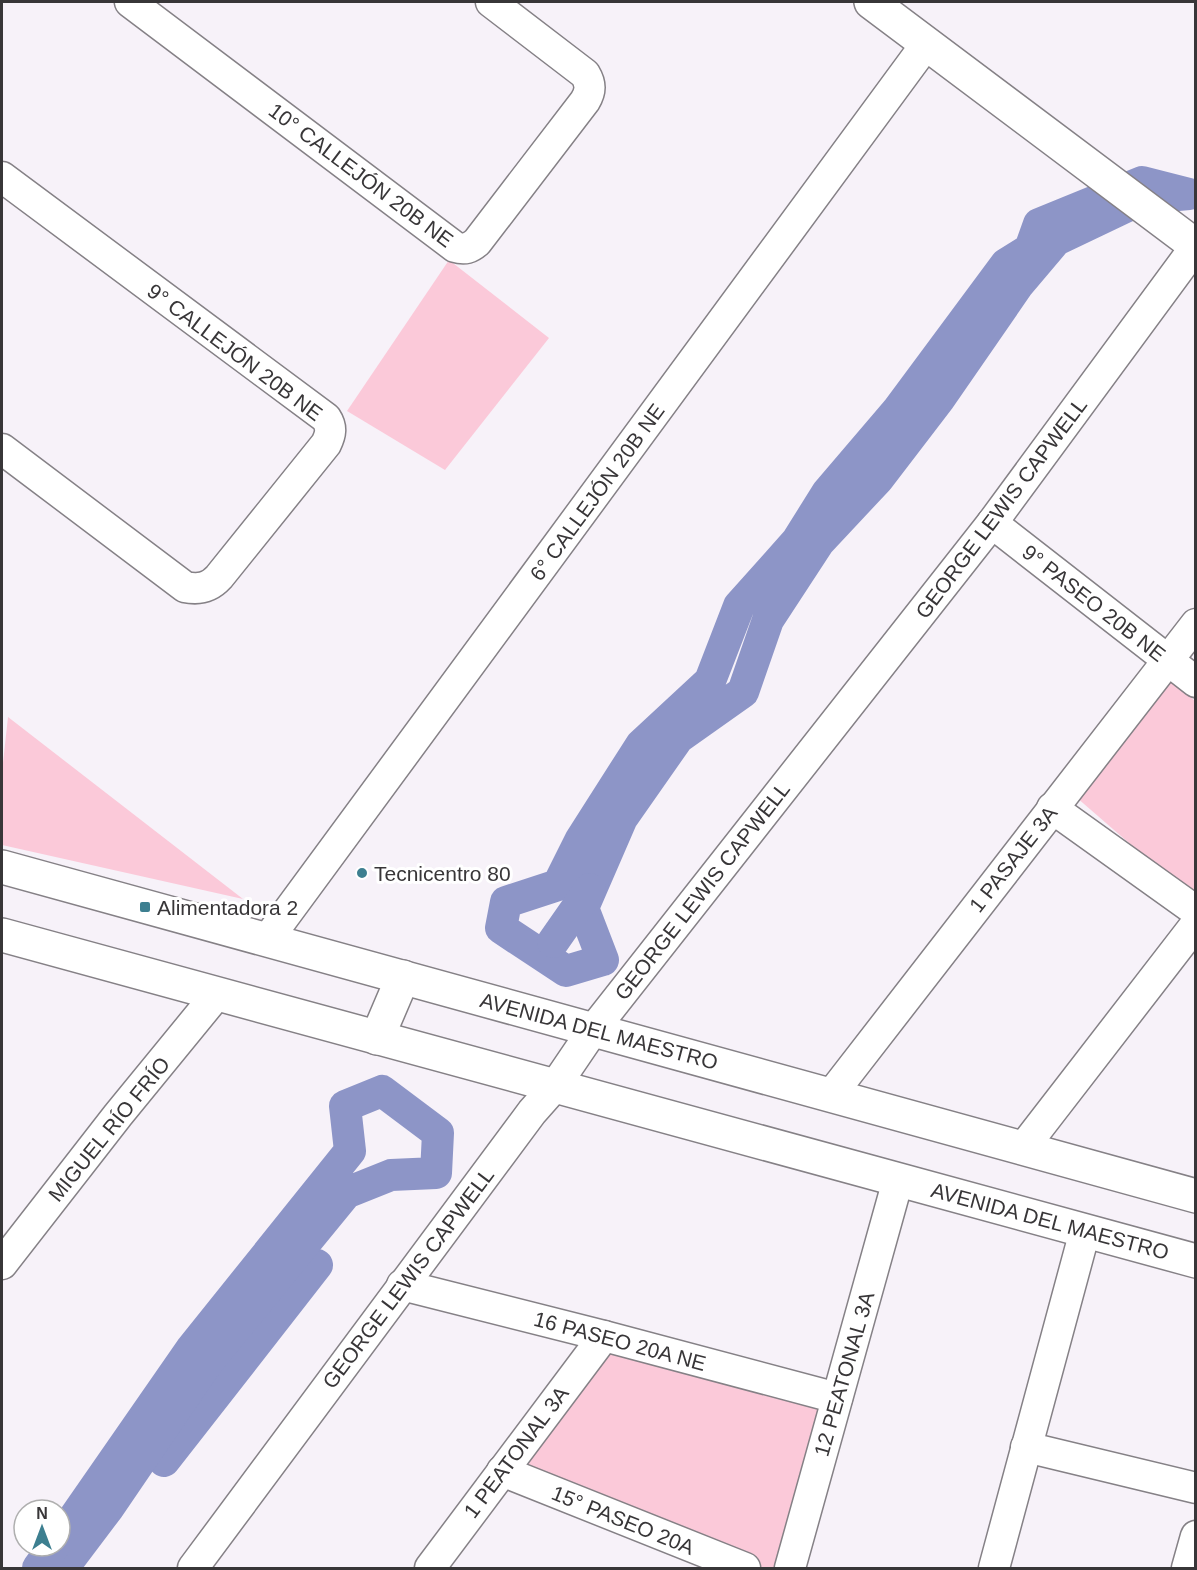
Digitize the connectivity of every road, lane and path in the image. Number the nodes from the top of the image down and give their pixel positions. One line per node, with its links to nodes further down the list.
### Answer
1 (130, 2): 2 (street, 10° CALLEJÓN 20B NE)
2 (491, 2)
3 (871, 2): 4 (street)
4 (927, 43): 6 (street); 17 (street, 6° CALLEJÓN 20B NE)
5 (2, 177): 7 (street, 9° CALLEJÓN 20B NE)
6 (1196, 246): 8 (street, GEORGE LEWIS CAPWELL)
7 (2, 449)
8 (992, 523): 10 (street, 9° PASEO 20B NE); 21 (street, GEORGE LEWIS CAPWELL)
9 (1196, 624): 10 (street, 1 PASAJE 3A)
10 (1166, 659): 11 (street, 9° PASEO 20B NE); 12 (street, 1 PASAJE 3A)
11 (1196, 682)
12 (1052, 808): 14 (street); 24 (street, 1 PASAJE 3A)
13 (2, 867): 17 (street, AVENIDA DEL MAESTRO)
14 (1196, 911)
15 (1196, 924): 18 (street)
16 (2, 935): 20 (street, AVENIDA DEL MAESTRO)
17 (267, 940): 19 (street, AVENIDA DEL MAESTRO)
18 (1184, 958): 25 (street)
19 (403, 977): 21 (street, AVENIDA DEL MAESTRO); 22 (street)
20 (217, 994): 22 (street, AVENIDA DEL MAESTRO); 30 (street, MIGUEL RÍO FRÍO)
21 (593, 1030): 23 (street, GEORGE LEWIS CAPWELL); 24 (street, AVENIDA DEL MAESTRO)
22 (377, 1038): 23 (street, AVENIDA DEL MAESTRO)
23 (555, 1086): 26 (street, AVENIDA DEL MAESTRO); 31 (street, GEORGE LEWIS CAPWELL)
24 (831, 1095): 25 (street, AVENIDA DEL MAESTRO)
25 (1023, 1148): 27 (street, AVENIDA DEL MAESTRO)
26 (898, 1180): 28 (street, AVENIDA DEL MAESTRO); 33 (street, 12 PEATONAL 3A)
27 (1196, 1196)
28 (1085, 1231): 29 (street, AVENIDA DEL MAESTRO); 34 (street)
29 (1196, 1261)
30 (2, 1264)
31 (402, 1285): 32 (street, 16 PASEO 20A NE); 38 (street, GEORGE LEWIS CAPWELL)
32 (604, 1336): 33 (street, 16 PASEO 20A NE); 35 (street, 1 PEATONAL 3A)
33 (837, 1398): 41 (street, 12 PEATONAL 3A)
34 (1026, 1447): 36 (street); 42 (street)
35 (502, 1470): 39 (street, 1 PEATONAL 3A); 40 (street, 15° PASEO 20A)
36 (1196, 1488)
37 (1196, 1536): 43 (street)
38 (199, 1567)
39 (430, 1569)
40 (745, 1569)
41 (790, 1569)
42 (994, 1569)
43 (1187, 1569)

